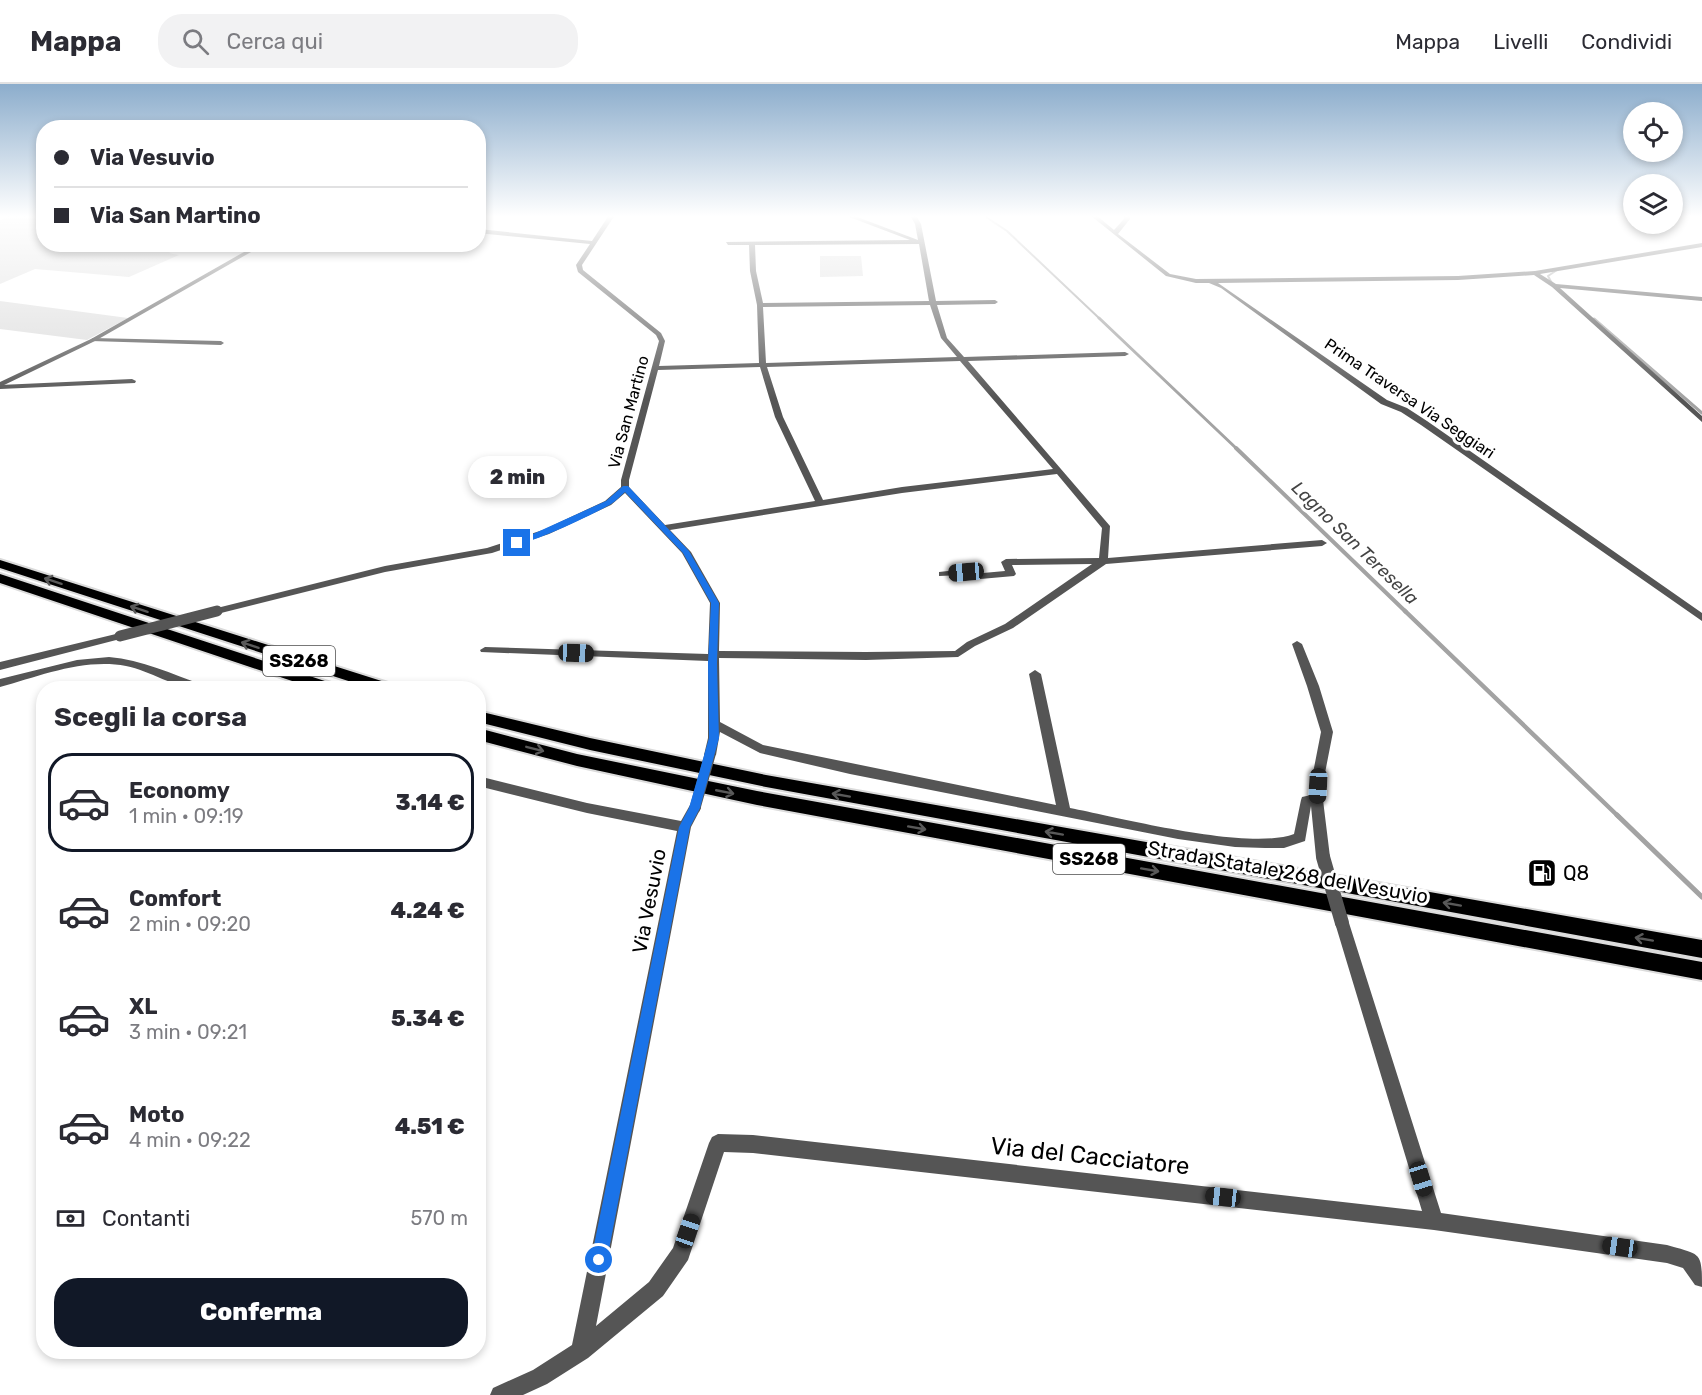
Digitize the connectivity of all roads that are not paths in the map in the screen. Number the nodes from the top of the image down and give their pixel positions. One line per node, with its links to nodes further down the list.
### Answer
1 (206, 276): 14 (street)
2 (585, 276): 19 (street, Via San Martino)
3 (754, 276): 13 (street)
4 (928, 276): 12 (street)
5 (1173, 276): 8 (street, Prima Traversa Via Seggiari)
6 (1486, 276): 8 (street)
7 (1540, 276): 9 (street)
8 (1211, 281): 32 (street, Prima Traversa Via Seggiari)
9 (1554, 286): 10 (street); 22 (street)
10 (1702, 300)
11 (995, 302): 12 (street)
12 (933, 303): 13 (street); 17 (street)
13 (760, 305): 18 (street)
14 (93, 340): 15 (street); 21 (street)
15 (221, 343)
16 (1125, 354): 17 (street)
17 (963, 358): 18 (street); 23 (street)
18 (763, 364): 19 (street); 25 (street)
19 (656, 368): 24 (street, Via San Martino)
20 (132, 381): 21 (street)
21 (0, 386)
22 (1702, 420)
23 (1059, 471): 25 (street); 28 (street)
24 (625, 488): 26 (street, Via Vesuvio); 36 (street, Via San Martino, bridge)
25 (820, 503): 26 (street)
26 (663, 528): 35 (street, Via Vesuvio)
27 (1322, 543): 28 (street)
28 (1103, 561): 30 (street); 35 (street)
29 (0, 564): 40 (highway, SS268, one-way to 29)
30 (942, 574)
31 (0, 578): 39 (highway, SS268)
32 (1702, 618)
33 (1297, 644): 46 (street)
34 (485, 650): 35 (street)
35 (713, 656): 43 (street, Via Vesuvio)
36 (0, 666)
37 (1035, 674): 47 (street)
38 (179, 681): 41 (street)
39 (307, 681)
40 (363, 681)
41 (0, 683)
42 (486, 718): 49 (highway, Strada Statale 268 del Vesuvio / SS268, one-way to 42)
43 (714, 724): 47 (street); 48 (street, Via Vesuvio, bridge)
44 (486, 736): 50 (highway, Strada Statale 268 del Vesuvio / SS268, one-way to 50)
45 (486, 783): 48 (street)
46 (1317, 800): 47 (street); 51 (street, bridge)
47 (1064, 811)
48 (684, 827): 53 (street, Via Vesuvio)
49 (1702, 949)
50 (1702, 971)
51 (1434, 1221): 52 (street, Via del Cacciatore); 53 (street, Via del Cacciatore)
52 (1702, 1278)
53 (581, 1351): 54 (street)
54 (500, 1395)

